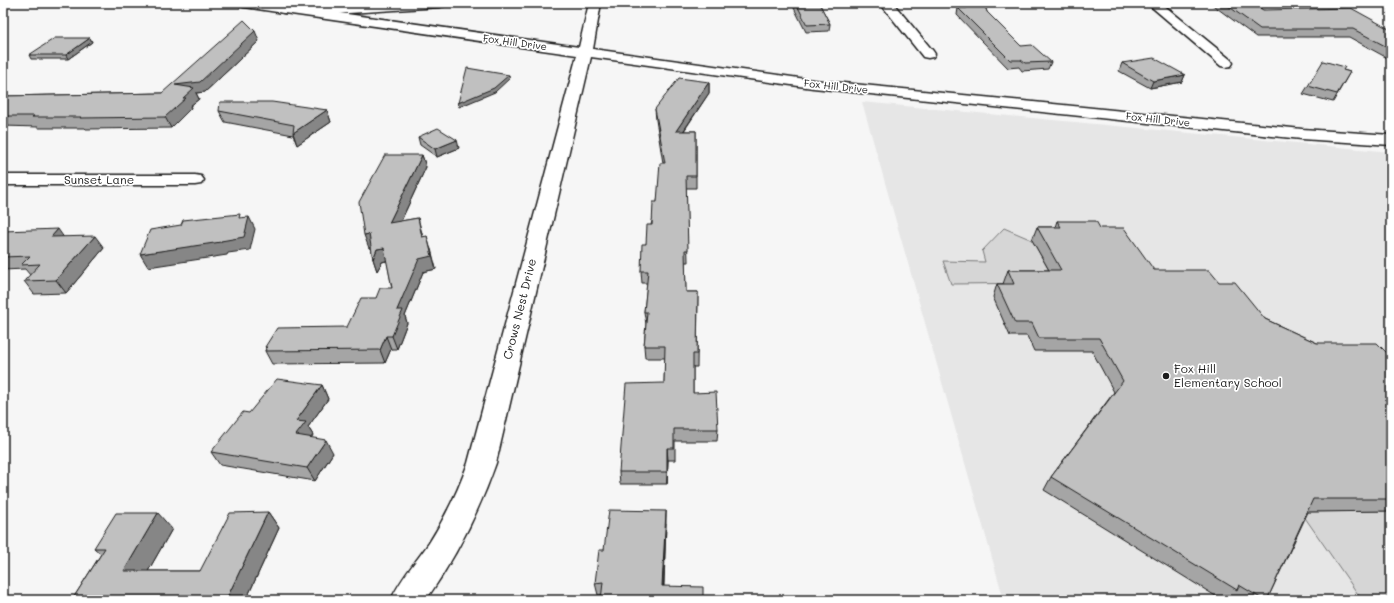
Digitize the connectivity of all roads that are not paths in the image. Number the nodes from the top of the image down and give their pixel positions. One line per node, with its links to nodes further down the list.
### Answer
1 (244, 3): 6 (street)
2 (440, 3): 6 (street)
3 (595, 3): 7 (street, Crows Nest Drive)
4 (886, 3): 8 (street)
5 (1153, 3): 9 (street)
6 (284, 9): 7 (street, Fox Hill Drive)
7 (585, 52): 10 (street, Fox Hill Drive); 13 (street, Crows Nest Drive)
8 (928, 54)
9 (1226, 63)
10 (1391, 140)
11 (3, 180): 12 (street, Sunset Lane)
12 (195, 180)
13 (407, 600)

